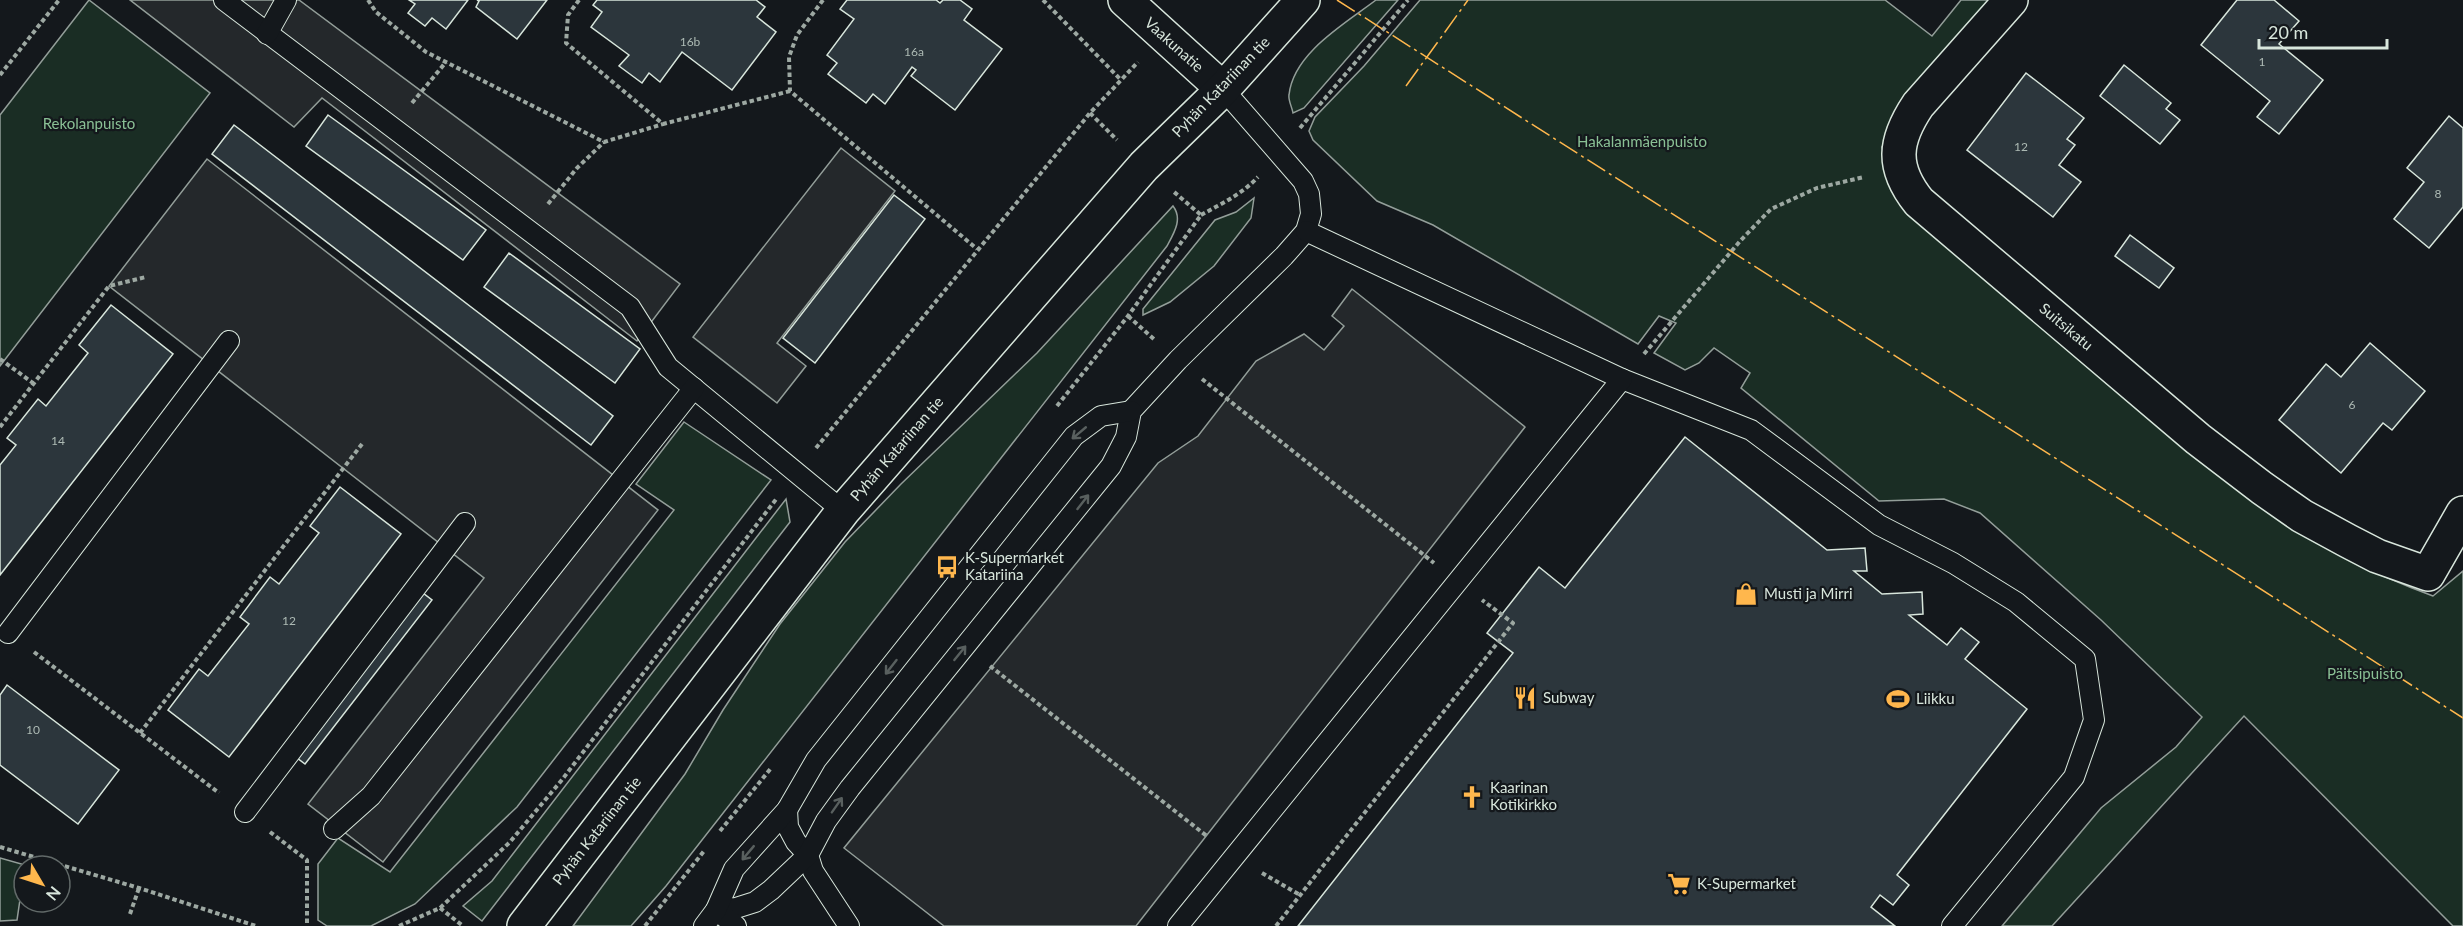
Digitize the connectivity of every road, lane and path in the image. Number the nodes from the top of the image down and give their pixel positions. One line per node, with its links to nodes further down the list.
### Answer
1 (59, 0): 14 (path)
2 (224, 0): 12 (lane)
3 (286, 0): 12 (lane)
4 (368, 0): 13 (path)
5 (579, 0): 19 (path)
6 (823, 0): 17 (path)
7 (1043, 0): 15 (path)
8 (1125, 0): 16 (street, Vaakunatie)
9 (1303, 0): 16 (street, Pyhän Katariinan tie)
10 (1408, 0): 23 (path)
11 (2011, 0): 22 (street)
12 (267, 34): 20 (lane)
13 (446, 62): 20 (path); 21 (path)
14 (0, 75)
15 (1121, 80)
16 (1223, 89): 23 (lane); 24 (street, Pyhän Katariinan tie)
17 (790, 91): 19 (path); 28 (path)
18 (1090, 113): 24 (path)
19 (663, 124): 21 (path)
20 (392, 128): 26 (lane)
21 (604, 142): 26 (path)
22 (1898, 146): 34 (path); 42 (street, Suitsikatu)
23 (1279, 155): 25 (path); 27 (lane)
24 (1144, 166): 25 (path); 41 (street, Pyhän Katariinan tie)
25 (1201, 215): 30 (path)
26 (527, 229): 36 (lane)
27 (1306, 231): 33 (lane); 34 (lane)
28 (977, 249)
29 (146, 277): 35 (path)
30 (1128, 316): 33 (path); 37 (path)
31 (229, 341): 45 (lane)
32 (0, 359): 35 (path)
33 (1178, 360): 38 (lane); 44 (path)
34 (1622, 379): 44 (lane); 71 (lane)
35 (33, 383): 39 (path)
36 (694, 388): 41 (lane); 51 (lane)
37 (1055, 409)
38 (1131, 411): 46 (lane, one-way to 38); 49 (lane, one-way to 49)
39 (0, 427)
40 (362, 444): 47 (path)
41 (843, 511): 65 (street, Pyhän Katariinan tie)
42 (2463, 513)
43 (465, 524): 50 (lane)
44 (1458, 582): 56 (lane); 58 (path)
45 (9, 633): 47 (path)
46 (965, 646): 55 (lane, one-way to 46); 56 (path)
47 (140, 733): 50 (path)
48 (777, 760): 52 (path)
49 (787, 810): 55 (lane); 61 (lane, one-way to 61)
50 (245, 813): 63 (path)
51 (334, 829)
52 (718, 834)
53 (711, 843): 66 (path)
54 (0, 847): 57 (path)
55 (808, 855): 61 (lane); 68 (lane)
56 (1234, 857): 58 (path); 69 (lane)
57 (139, 888): 60 (path); 62 (path)
58 (1300, 895): 70 (path)
59 (440, 908): 64 (path)
60 (130, 914)
61 (710, 918): 67 (lane)
62 (256, 926)
63 (307, 926)
64 (463, 926)
65 (524, 926)
66 (645, 926)
67 (736, 926)
68 (849, 926)
69 (1178, 926)
70 (1276, 926)
71 (1952, 926)

